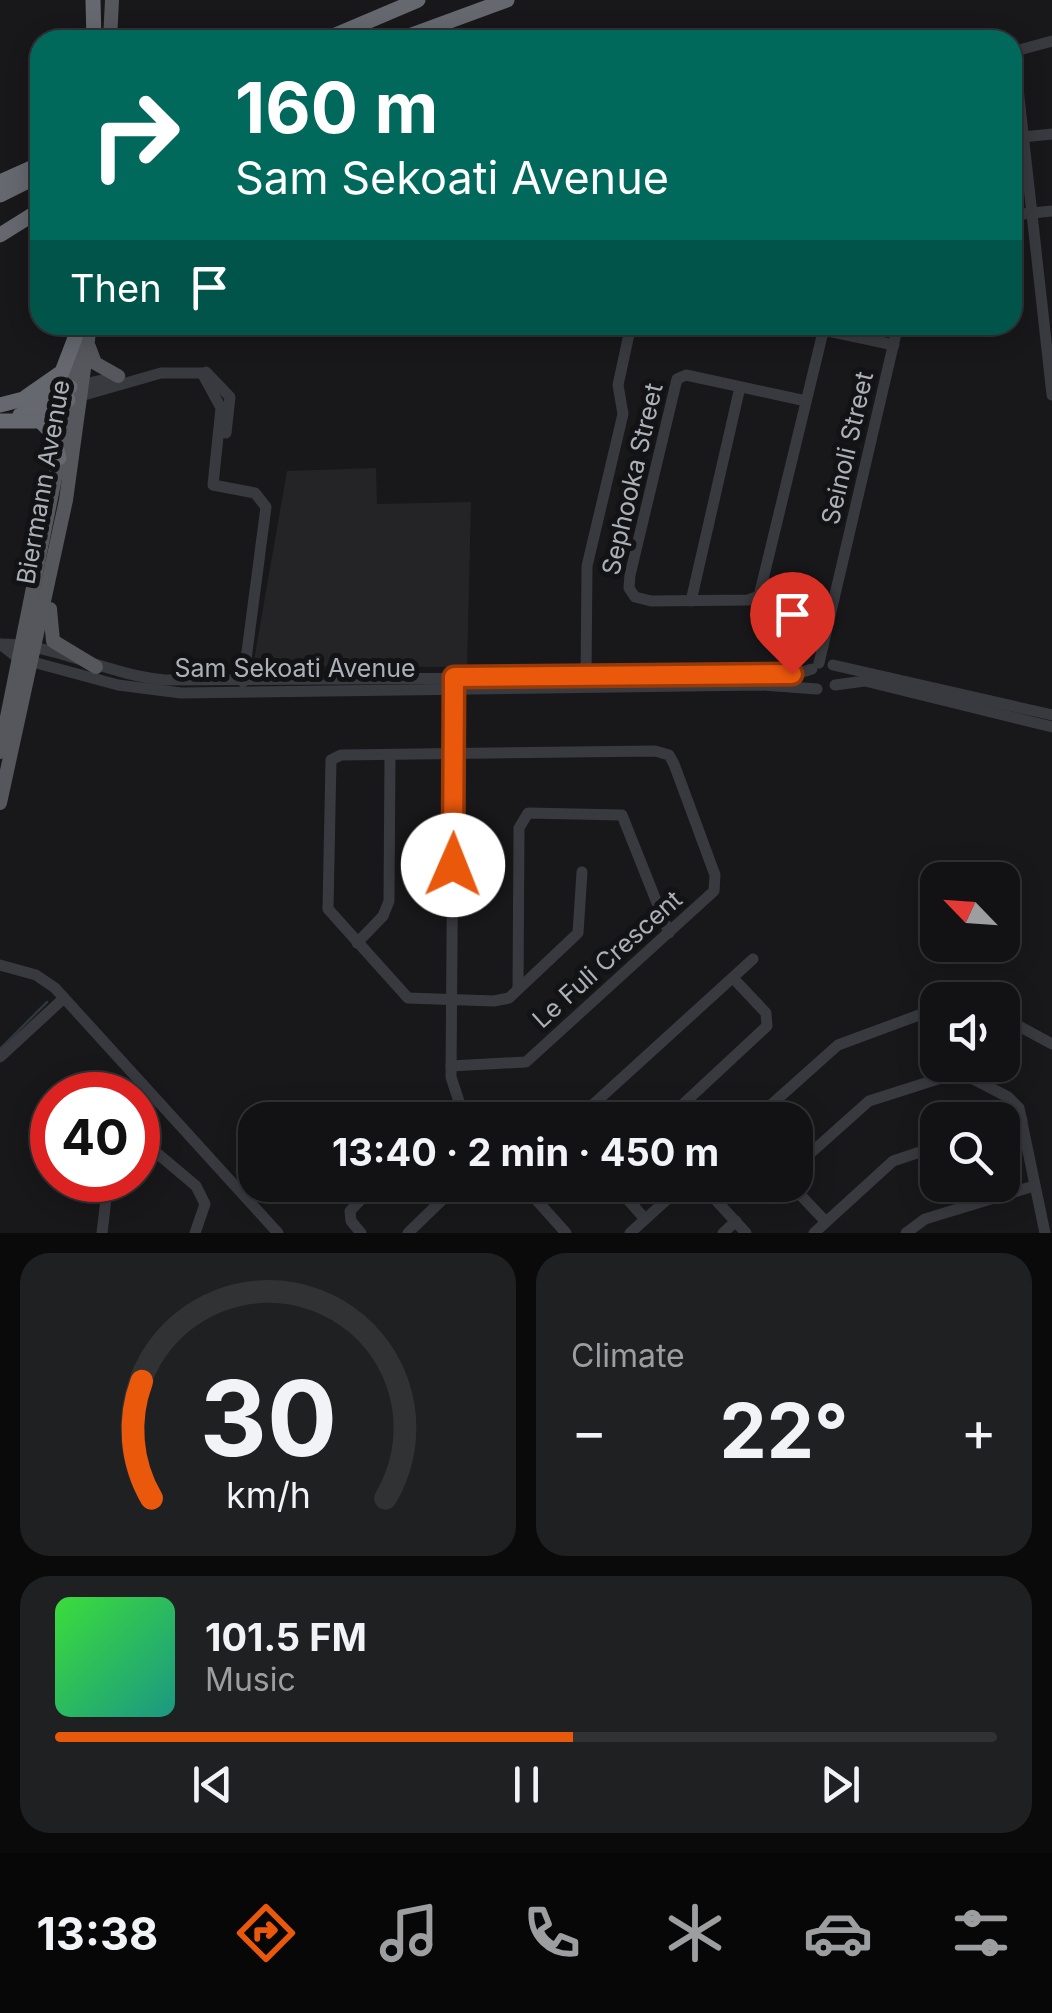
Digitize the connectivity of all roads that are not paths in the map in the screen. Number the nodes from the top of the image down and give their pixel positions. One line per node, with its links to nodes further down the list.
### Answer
1 (95, 0): 5 (highway)
2 (112, 0): 6 (main road)
3 (418, 0): 7 (highway)
4 (507, 0): 8 (highway)
5 (95, 30)
6 (110, 30)
7 (348, 30)
8 (425, 30)
9 (1052, 42): 10 (street)
10 (1022, 50)
11 (1022, 128): 13 (street)
12 (1052, 134): 13 (street)
13 (1023, 137): 19 (street)
14 (30, 168): 16 (highway)
15 (30, 180): 17 (highway)
16 (0, 182)
17 (0, 195)
18 (1052, 211): 19 (street)
19 (1033, 213): 20 (street); 23 (street)
20 (1022, 214)
21 (30, 216): 22 (highway)
22 (0, 232)
23 (1046, 271): 33 (street)
24 (629, 335): 46 (street)
25 (822, 335): 35 (street)
26 (839, 335): 29 (street)
27 (896, 335): 29 (street, Seinoli Street)
28 (80, 337): 30 (main road); 32 (main road, Biermann Avenue); 34 (highway)
29 (894, 345): 44 (street, Seinoli Street)
30 (118, 376): 32 (street); 39 (street)
31 (740, 388): 35 (street); 41 (street); 41 (street, Sephooka Street)
32 (76, 392): 34 (highway); 37 (highway); 38 (main road, Biermann Avenue); 39 (street); 40 (main road, Biermann Avenue)
33 (1052, 395)
34 (26, 397): 36 (highway)
35 (806, 401): 41 (street)
36 (0, 405)
37 (1, 421): 38 (highway)
38 (59, 458): 43 (main road, Biermann Avenue)
39 (217, 486): 47 (street)
40 (49, 584): 43 (main road, Biermann Avenue); 45 (main road)
41 (691, 601)
42 (0, 644): 43 (street)
43 (26, 652): 45 (street, Sam Sekoati Avenue); 51 (street, Sam Sekoati Avenue); 54 (main road, Biermann Avenue); 57 (main road)
44 (823, 665): 46 (street, Sam Sekoati Avenue); 49 (street); 50 (street); 52 (street, Sam Sekoati Avenue)
45 (96, 667): 47 (street, Sam Sekoati Avenue)
46 (586, 678): 48 (street, Sam Sekoati Avenue)
47 (243, 679): 48 (street, Sam Sekoati Avenue); 51 (street)
48 (454, 683): 50 (street, Sam Sekoati Avenue); 51 (street, Sam Sekoati Avenue); 56 (street)
49 (835, 685): 50 (street, Sam Sekoati Avenue); 53 (street)
50 (817, 689)
51 (241, 693)
52 (1052, 716)
53 (1052, 726)
54 (0, 752)
55 (390, 755): 56 (street, Le Fuli Crescent); 60 (street); 60 (street, Le Fuli Crescent)
56 (454, 755): 59 (street, Le Fuli Crescent); 66 (street)
57 (0, 803)
58 (582, 872): 64 (street)
59 (669, 933): 64 (street); 71 (street, Le Fuli Crescent)
60 (357, 943): 66 (street, Le Fuli Crescent)
61 (753, 959): 63 (street)
62 (0, 965): 65 (street)
63 (733, 978): 73 (street); 74 (street)
64 (518, 990): 66 (street, Le Fuli Crescent)
65 (64, 998): 70 (street); 90 (street)
66 (452, 1000): 71 (street)
67 (920, 1015): 75 (street)
68 (1020, 1027): 69 (street)
69 (1052, 1044)
70 (0, 1057)
71 (451, 1066): 72 (street)
72 (457, 1102)
73 (596, 1102)
74 (685, 1102)
75 (774, 1102)
76 (1022, 1120): 77 (street); 80 (street)
77 (813, 1151)
78 (920, 1152): 92 (street)
79 (160, 1156): 94 (street)
80 (1034, 1186): 104 (street); 105 (street)
81 (106, 1202): 93 (street)
82 (359, 1202): 97 (street)
83 (440, 1202): 98 (street)
84 (538, 1202): 99 (street)
85 (630, 1202): 89 (street)
86 (664, 1202): 89 (street)
87 (718, 1202): 91 (street)
88 (807, 1202): 92 (street)
89 (645, 1219): 100 (street)
90 (267, 1221): 95 (street); 96 (street)
91 (736, 1222): 101 (street); 102 (street)
92 (826, 1222): 103 (street)
93 (102, 1233)
94 (196, 1233)
95 (254, 1233)
96 (278, 1233)
97 (361, 1233)
98 (408, 1233)
99 (566, 1233)
100 (630, 1233)
101 (723, 1233)
102 (746, 1233)
103 (814, 1233)
104 (906, 1233)
105 (1045, 1233)

